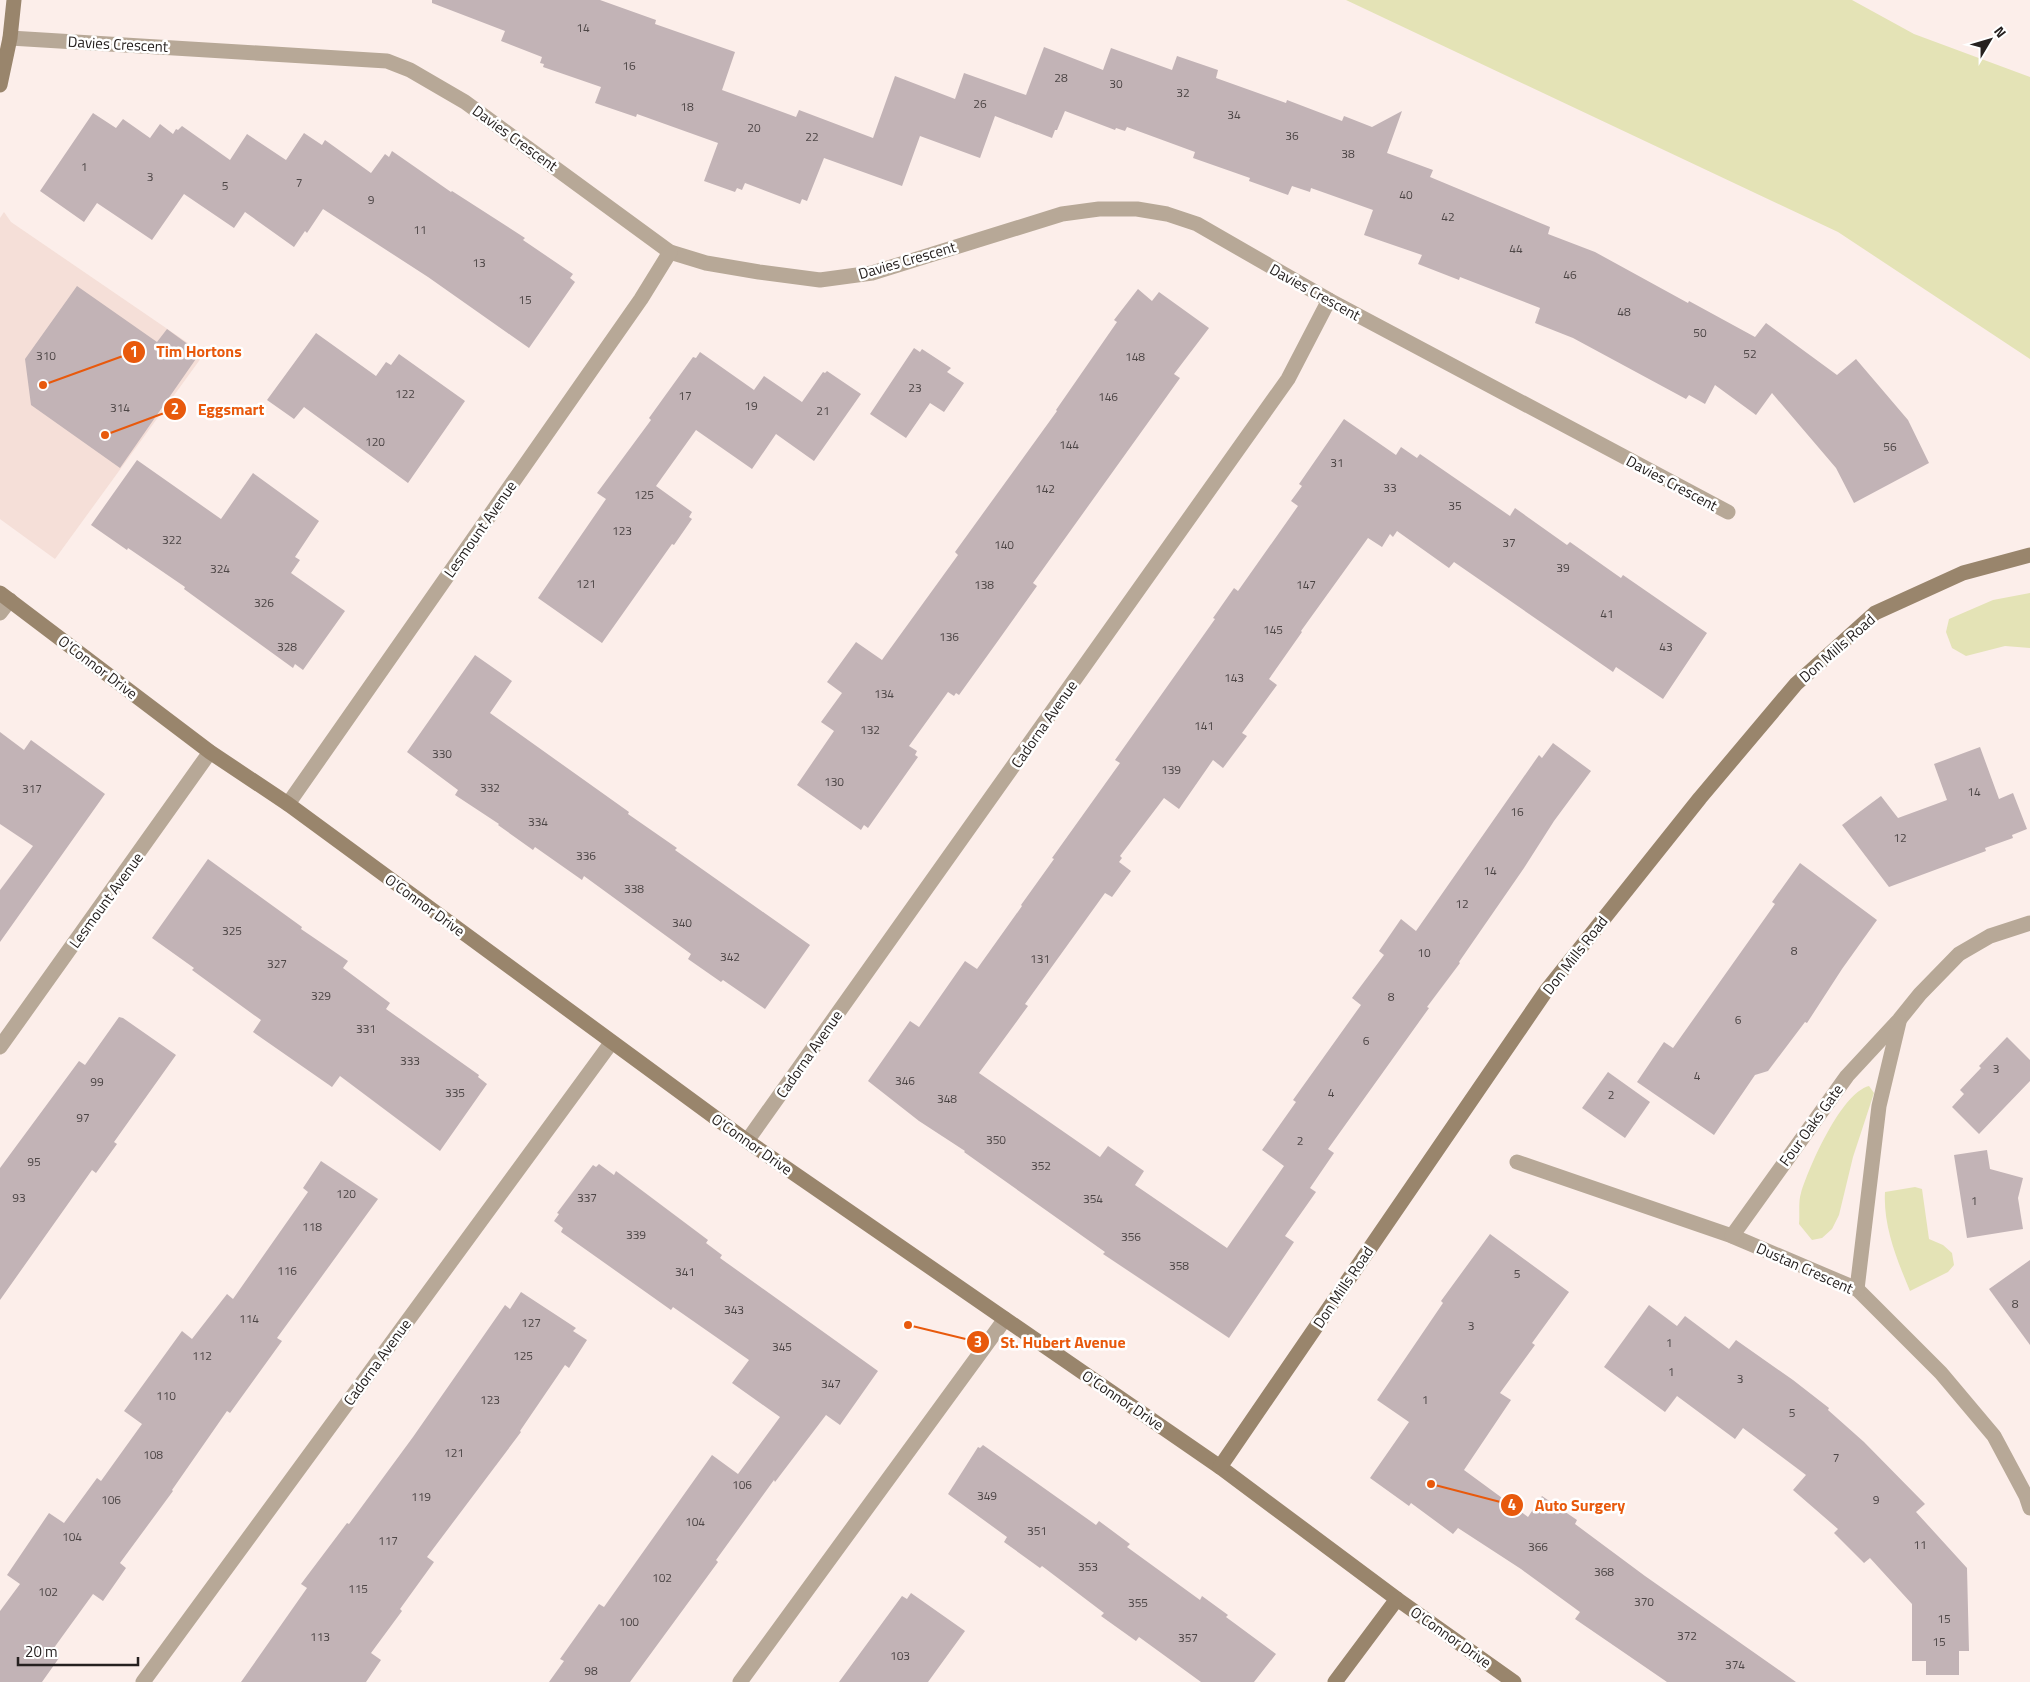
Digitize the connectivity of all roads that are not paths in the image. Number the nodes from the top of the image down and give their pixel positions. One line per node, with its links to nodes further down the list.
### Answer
1 (14, 0): 2 (main road)
2 (10, 38): 3 (main road); 4 (street, Davies Crescent)
3 (0, 85)
4 (670, 252): 5 (street, Davies Crescent); 11 (street, Lesmount Avenue)
5 (1329, 300): 6 (street, Davies Crescent); 16 (street, Cadorna Avenue)
6 (1728, 512)
7 (2030, 555): 21 (main road, Don Mills Road)
8 (5, 596): 9 (street); 10 (main road, O'Connor Drive)
9 (0, 613)
10 (210, 752): 11 (main road, O'Connor Drive); 15 (street, Lesmount Avenue)
11 (288, 804): 14 (main road, O'Connor Drive)
12 (2030, 923): 13 (street, Four Oaks Gate)
13 (1899, 1020): 18 (street, Four Oaks Gate); 19 (street, Four Oaks Gate)
14 (611, 1043): 16 (main road, O'Connor Drive); 24 (street, Cadorna Avenue)
15 (0, 1047)
16 (747, 1141): 20 (main road, O'Connor Drive)
17 (1517, 1162): 18 (street, Dustan Crescent)
18 (1732, 1236): 19 (street, Dustan Crescent)
19 (1857, 1289): 22 (street, Dustan Crescent)
20 (1005, 1319): 21 (main road, O'Connor Drive); 25 (street)
21 (1220, 1467): 23 (main road, O'Connor Drive)
22 (2030, 1508)
23 (1398, 1599): 26 (main road); 27 (main road, O'Connor Drive)
24 (143, 1682)
25 (740, 1682)
26 (1335, 1682)
27 (1514, 1682)

